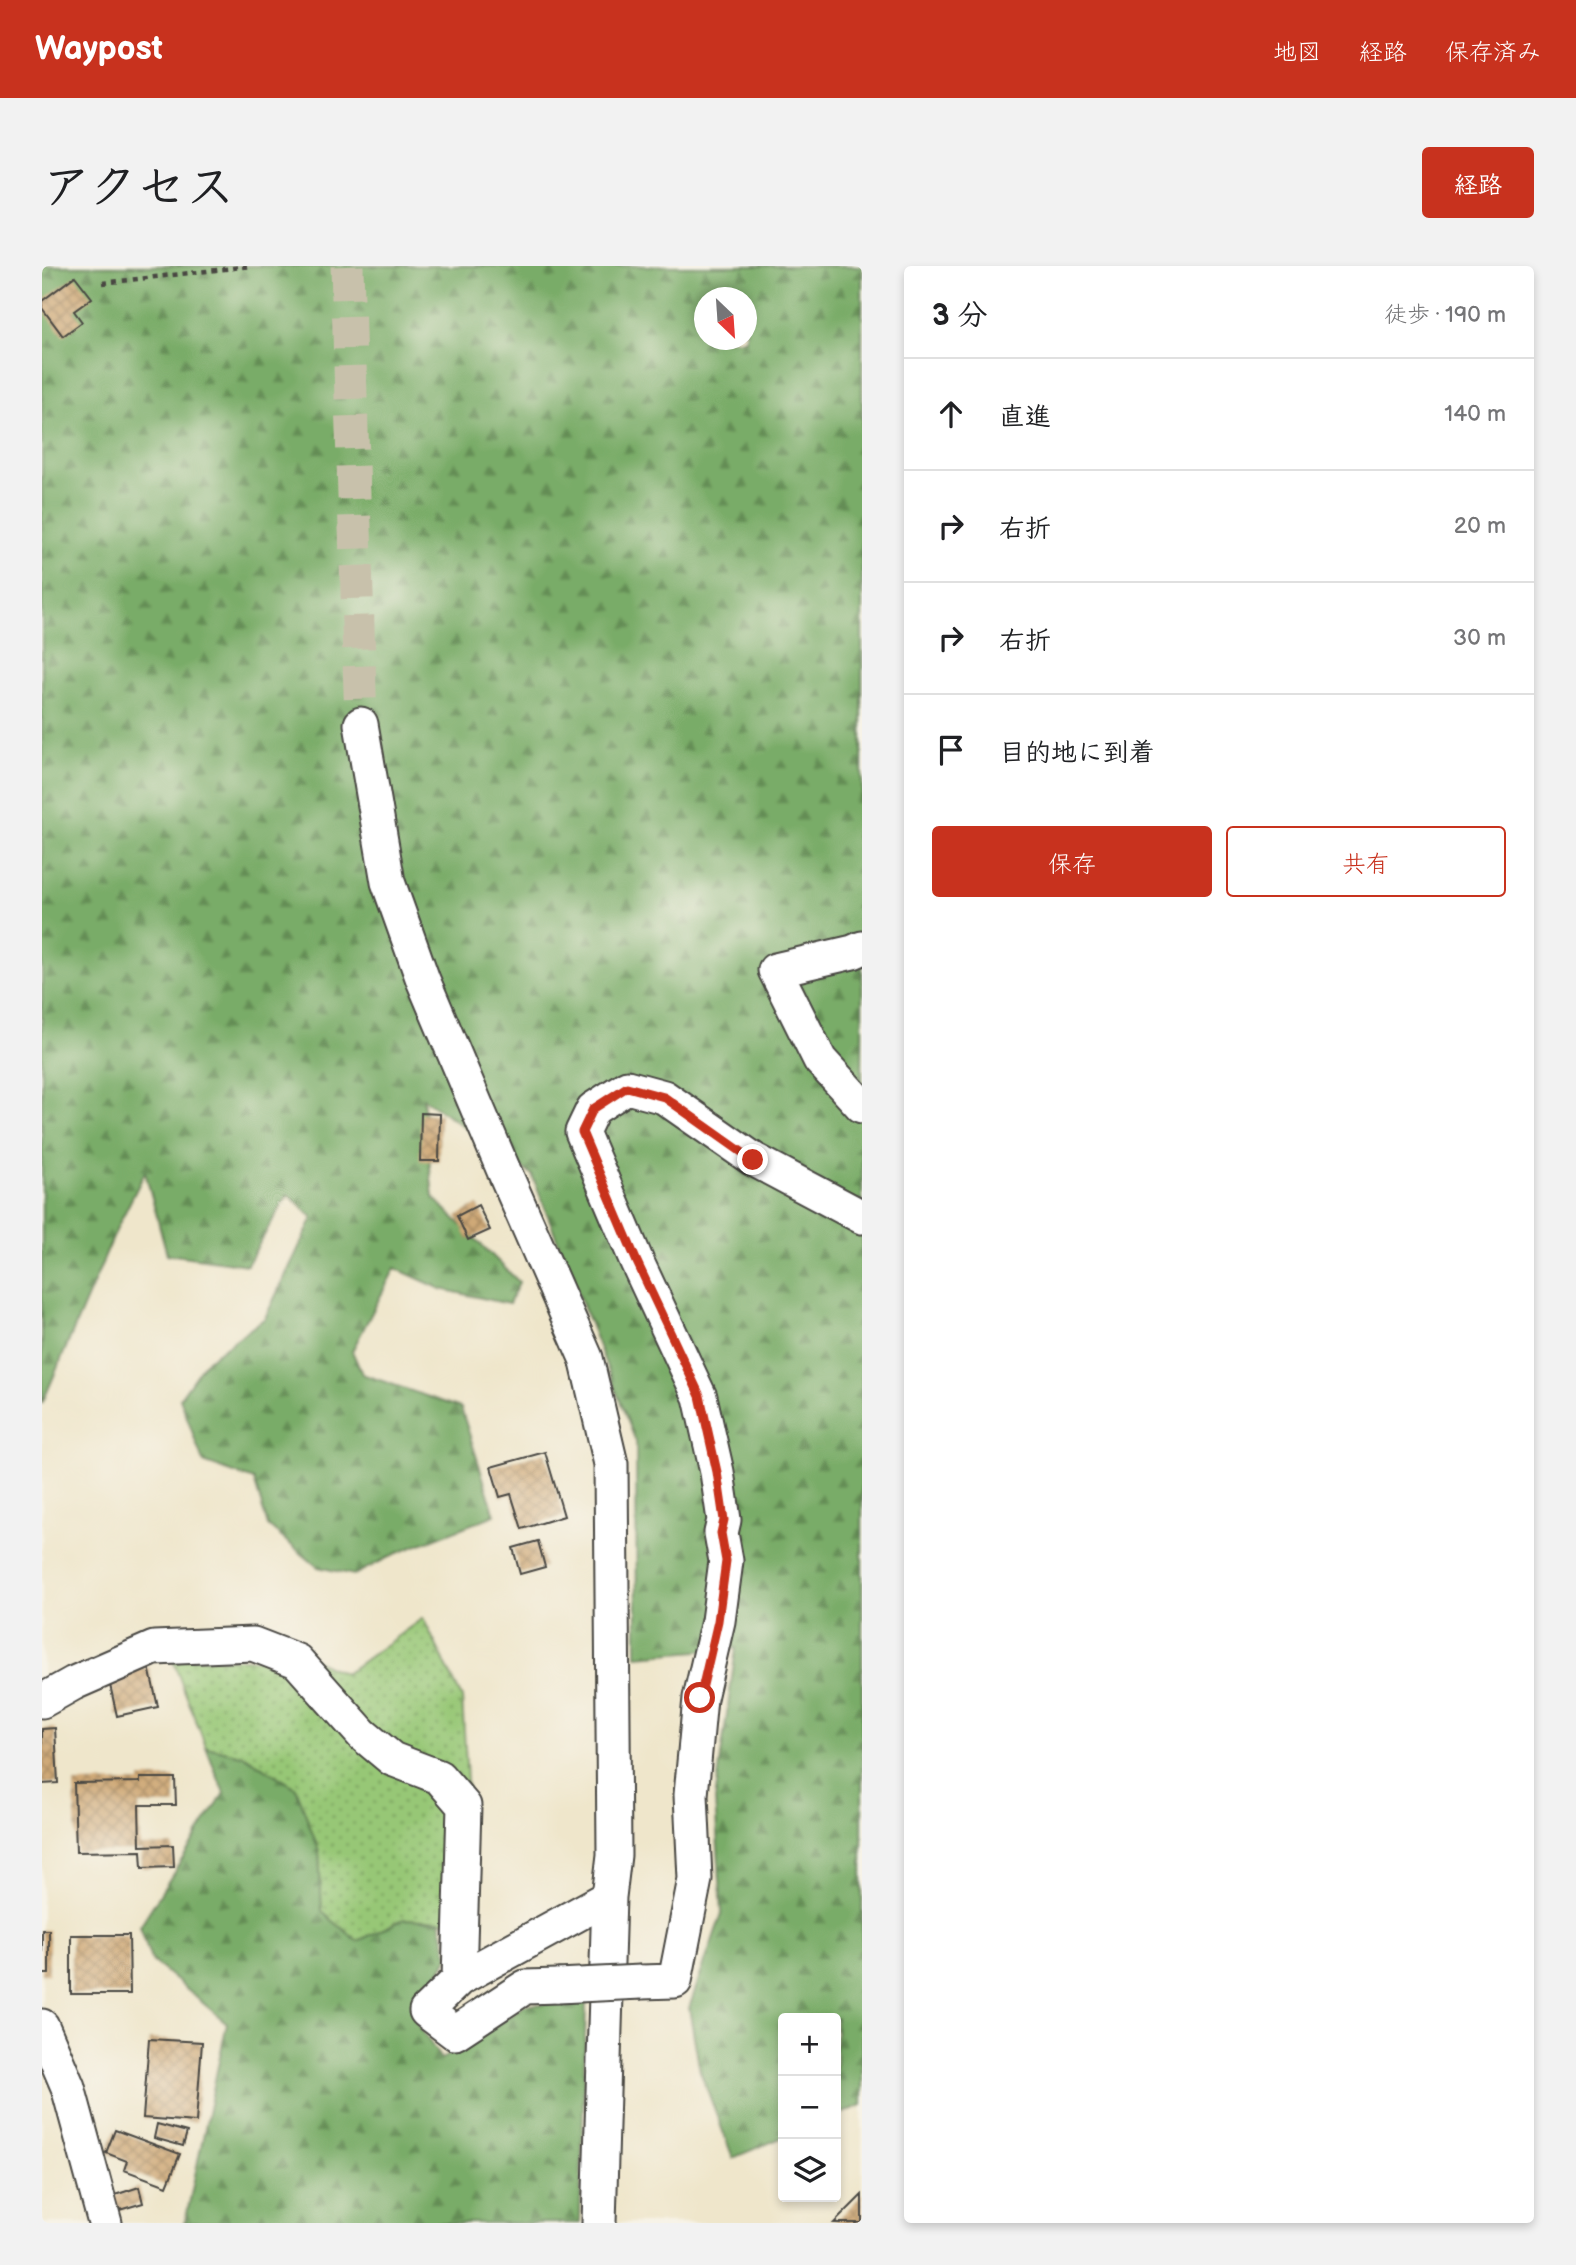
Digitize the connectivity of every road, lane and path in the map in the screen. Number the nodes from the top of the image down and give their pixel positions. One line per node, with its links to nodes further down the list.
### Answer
1 (251, 266): 2 (path)
2 (103, 283)
3 (361, 724): 8 (street)
4 (862, 947): 5 (street)
5 (862, 1106)
6 (862, 1217): 9 (street, bridge)
7 (42, 1701): 9 (street)
8 (609, 1897): 9 (street); 12 (street)
9 (459, 1979)
10 (42, 2026): 11 (street)
11 (105, 2223)
12 (599, 2223)

